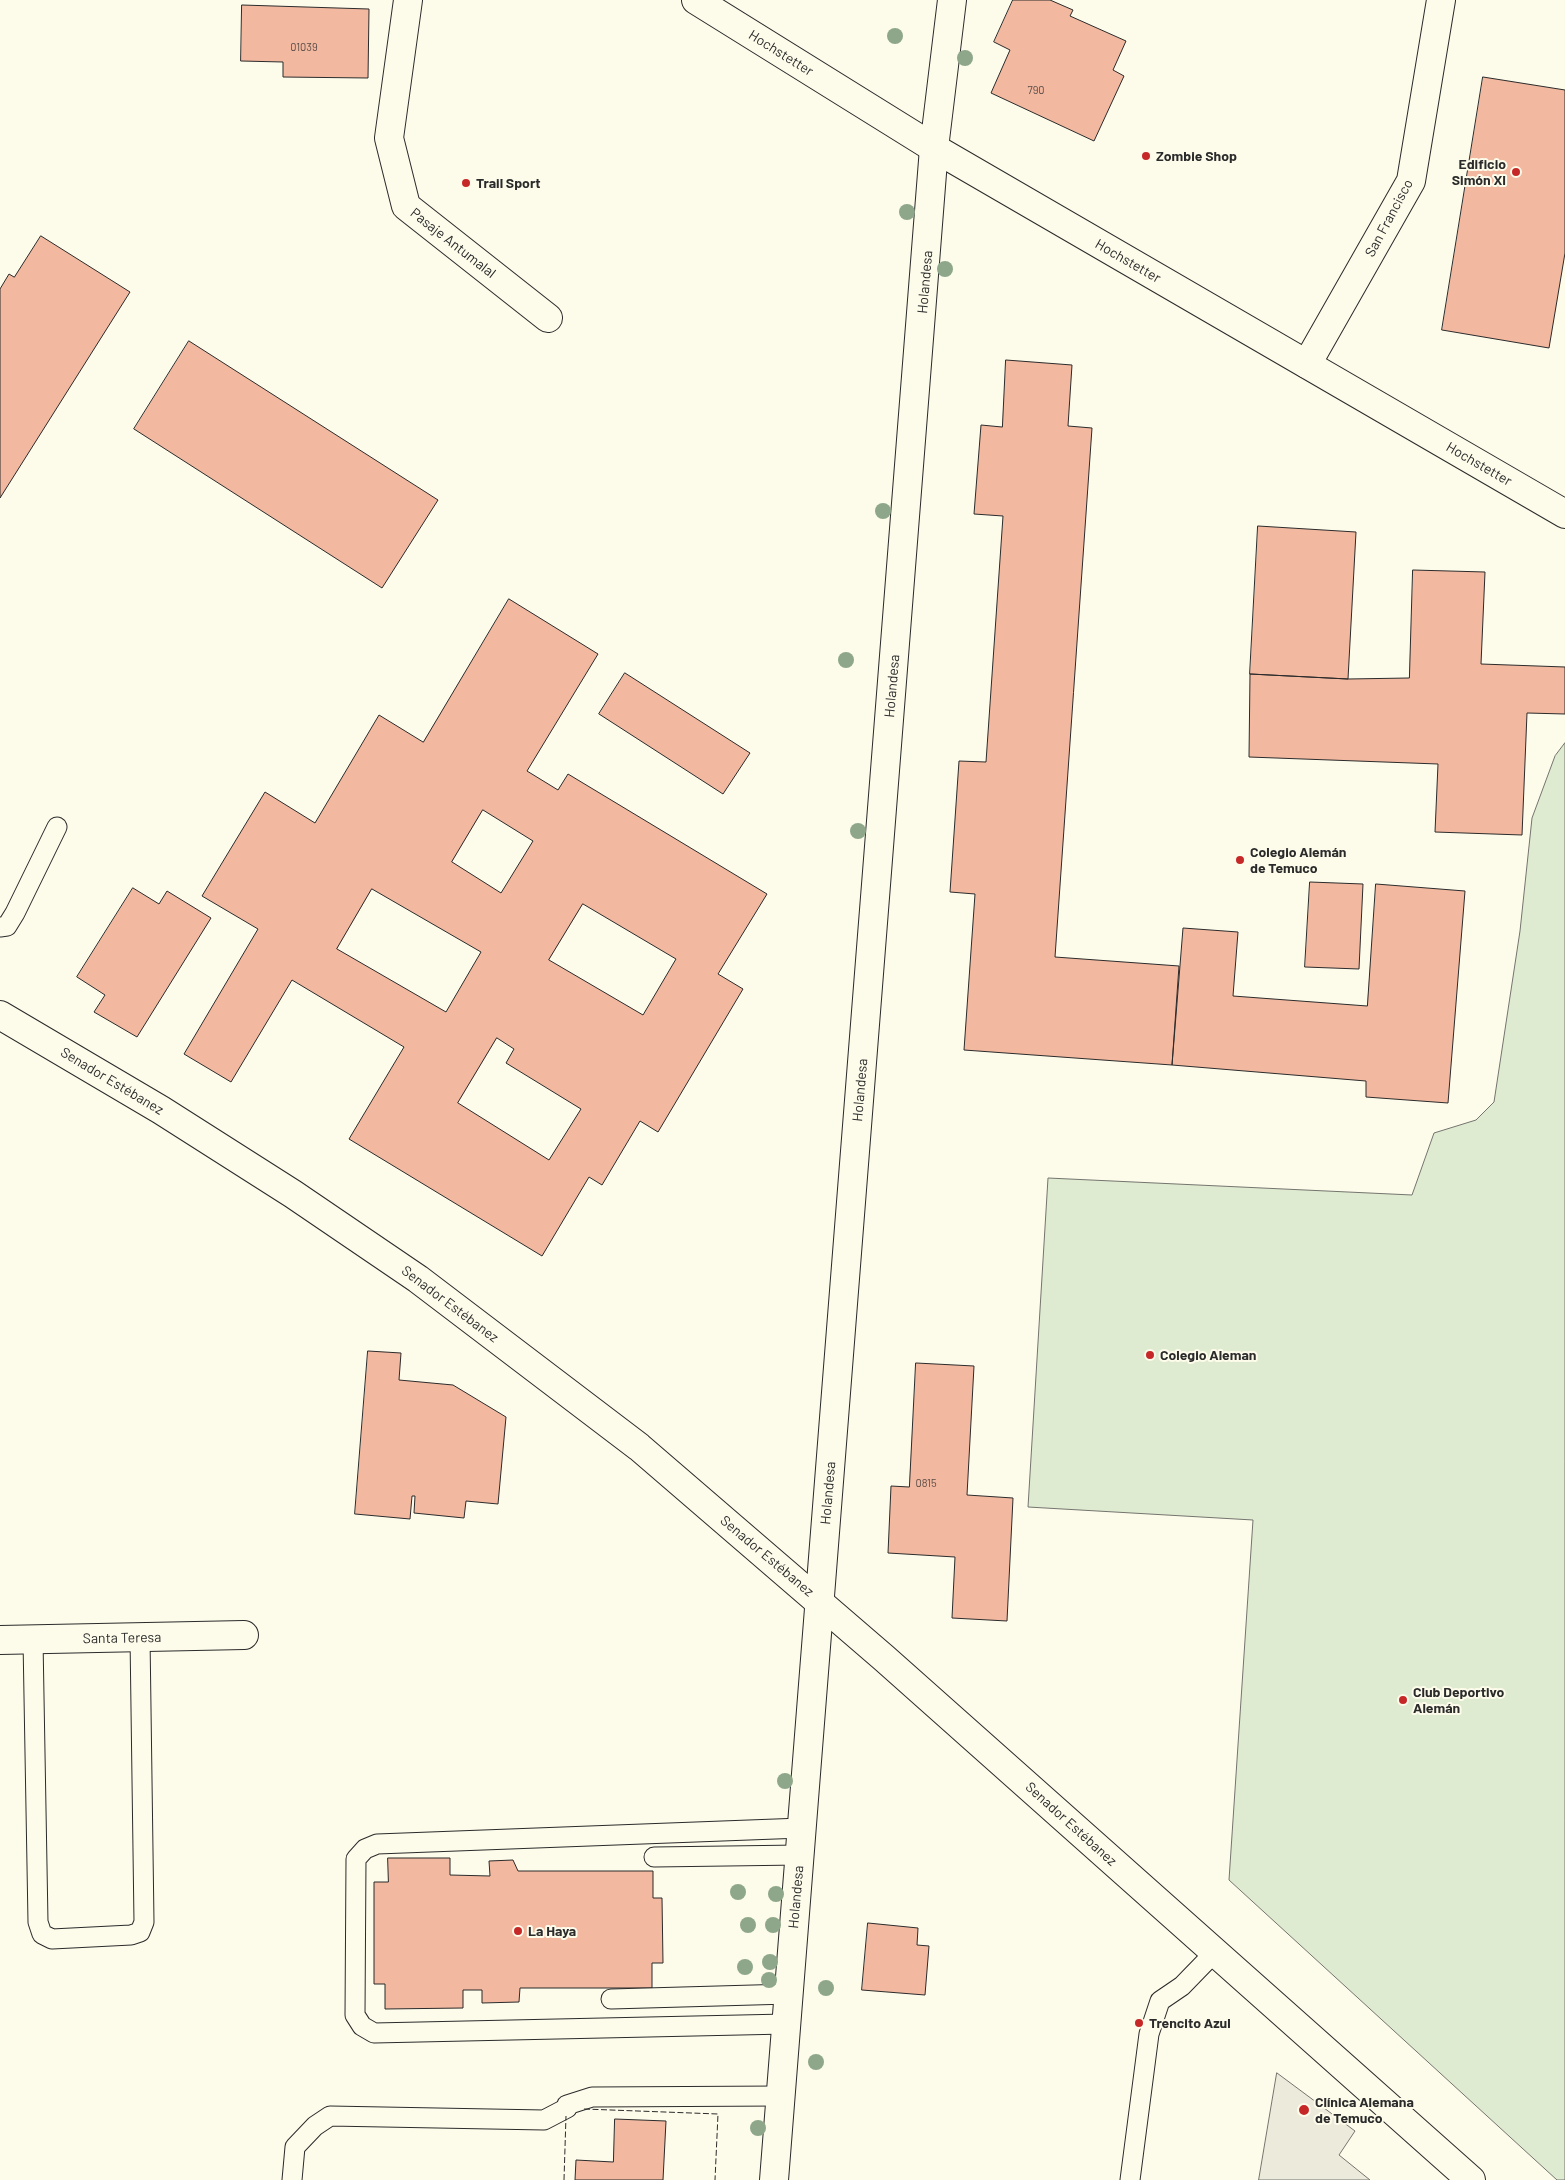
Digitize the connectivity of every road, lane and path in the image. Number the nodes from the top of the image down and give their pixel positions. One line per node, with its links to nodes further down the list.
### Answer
1 (408, 0): 6 (street, Pasaje Antumalal)
2 (696, 0): 5 (street, Hochstetter)
3 (952, 0): 5 (street, Holandesa)
4 (1441, 0): 7 (street, San Francisco)
5 (934, 148): 7 (street, Hochstetter); 12 (street, Holandesa)
6 (548, 318)
7 (1307, 364): 8 (street, Hochstetter)
8 (1565, 514)
9 (57, 827): 10 (lane)
10 (0, 926)
11 (0, 1015): 12 (street, Senador Estébanez)
12 (819, 1600): 17 (street, Holandesa); 20 (street, Senador Estébanez)
13 (244, 1635): 14 (street, Santa Teresa)
14 (140, 1637): 16 (street, Santa Teresa); 16 (lane)
15 (0, 1640): 16 (street, Santa Teresa)
16 (34, 1640)
17 (802, 1828): 18 (street, Holandesa); 23 (lane)
18 (800, 1855): 19 (lane); 21 (street, Holandesa)
19 (654, 1858)
20 (1215, 1952): 27 (lane); 28 (street, Senador Estébanez)
21 (789, 1994): 22 (lane); 23 (street, Holandesa)
22 (612, 1999)
23 (786, 2024): 24 (street, Holandesa)
24 (781, 2096): 25 (lane); 26 (street, Holandesa)
25 (292, 2180)
26 (774, 2180)
27 (1130, 2180)
28 (1471, 2180)

